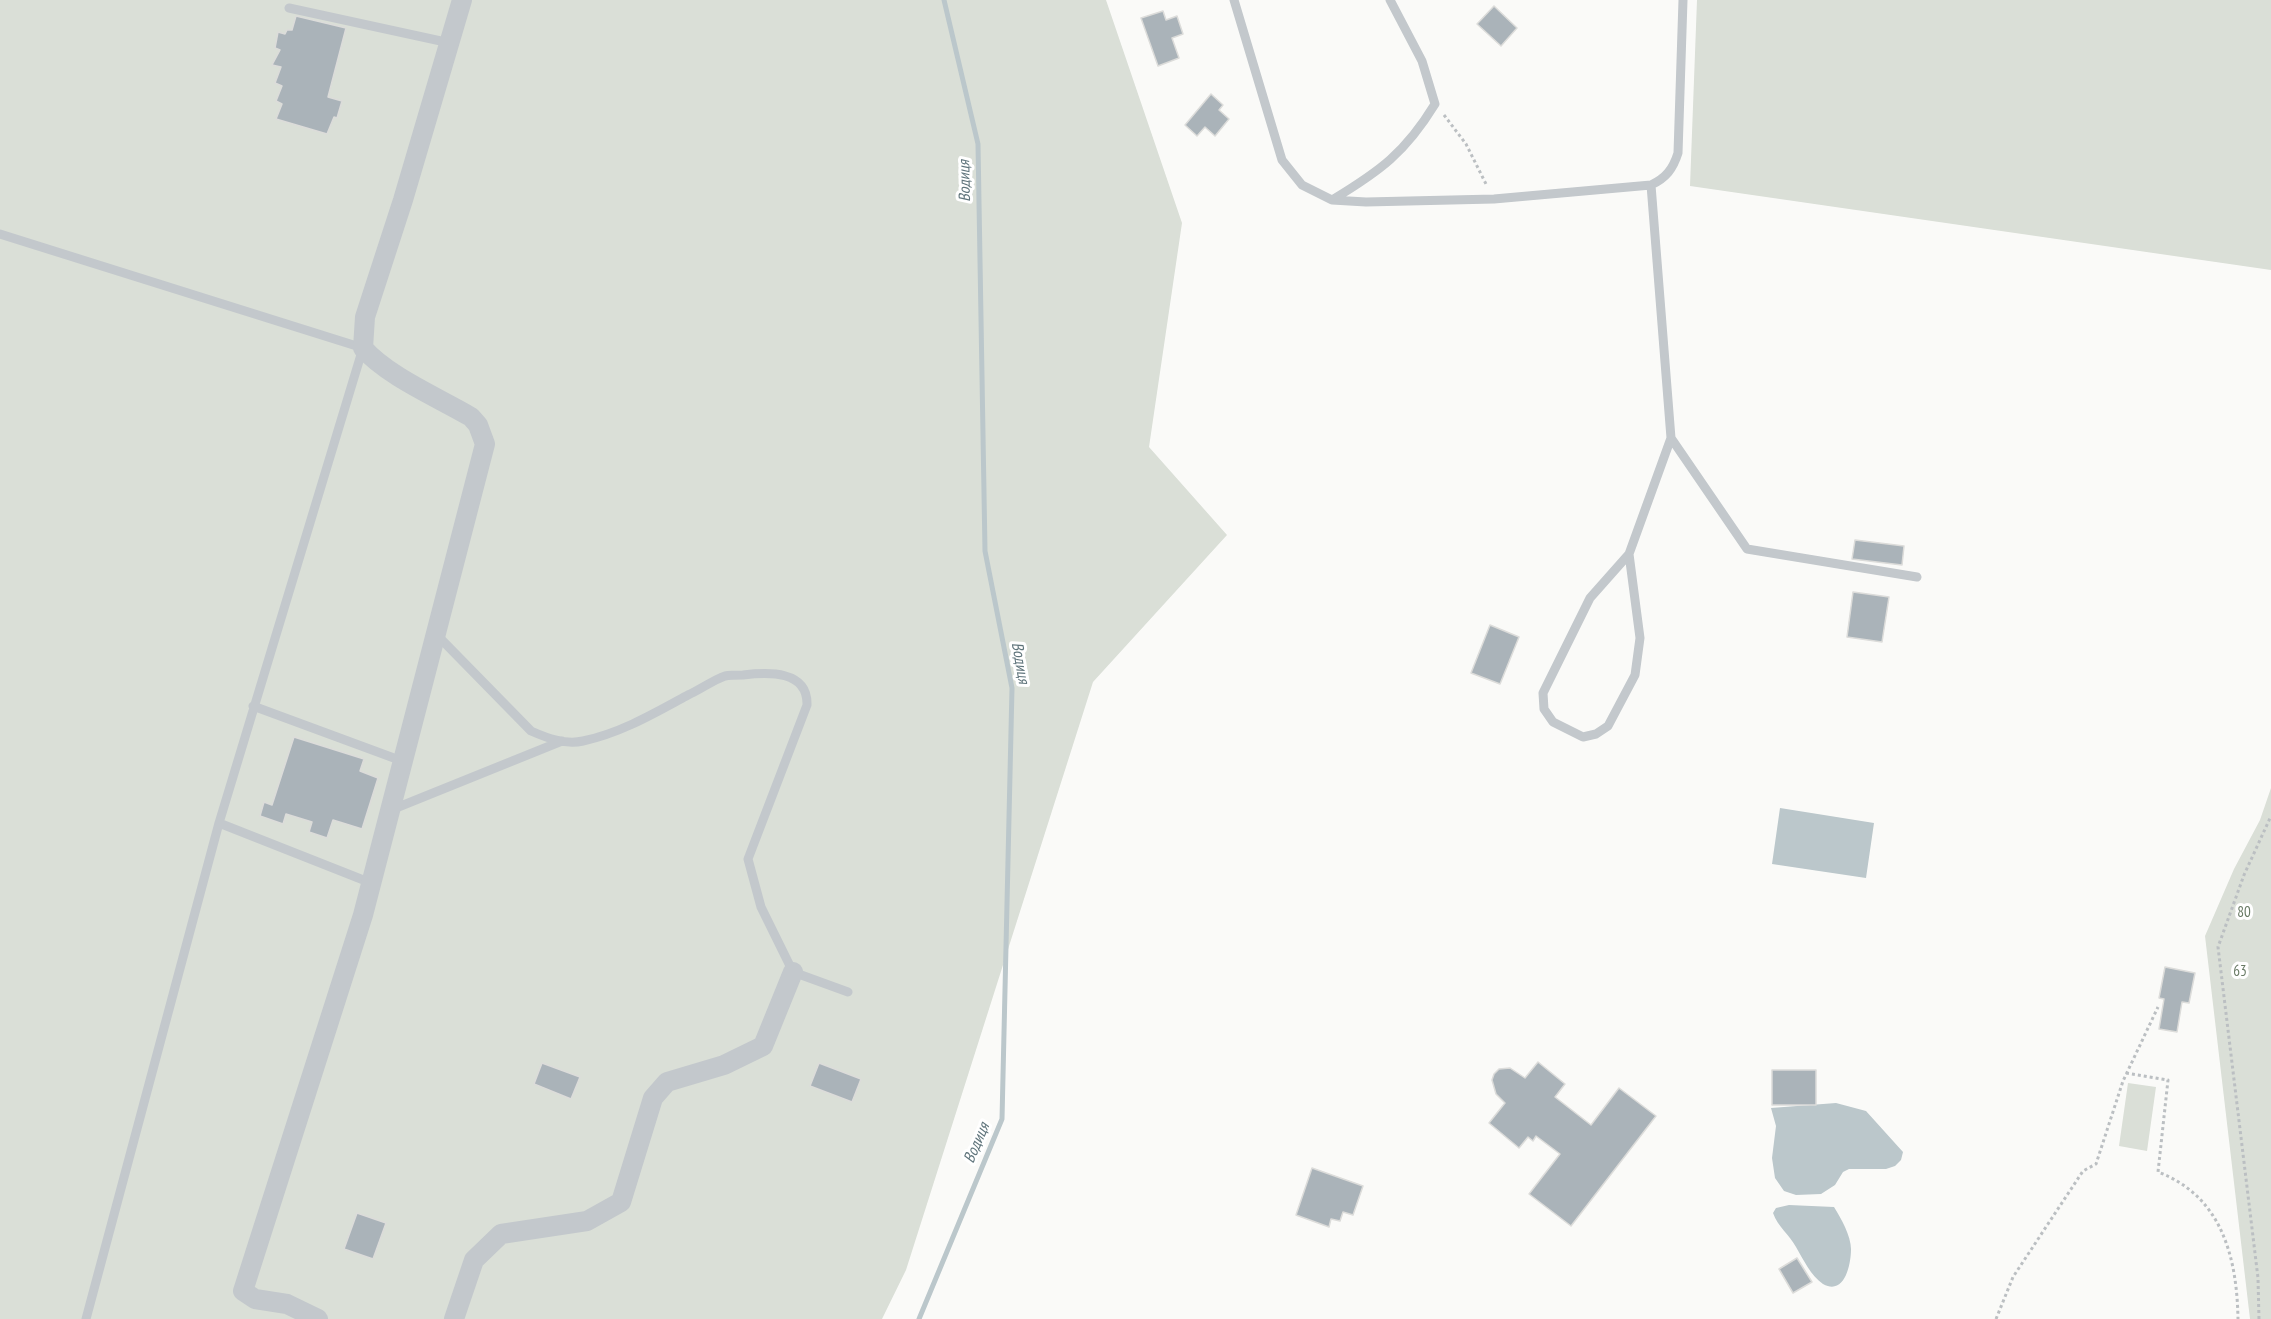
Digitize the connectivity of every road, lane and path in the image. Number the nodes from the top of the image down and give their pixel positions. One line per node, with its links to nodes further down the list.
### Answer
1 (462, 0): 6 (street)
2 (1234, 0): 9 (lane)
3 (1390, 0): 7 (lane)
4 (1683, 0): 8 (lane)
5 (289, 8): 6 (lane)
6 (450, 43): 12 (street)
7 (1435, 104): 9 (lane); 10 (path)
8 (1651, 185): 10 (lane); 13 (lane)
9 (1332, 200): 10 (lane)
10 (1494, 200)
11 (0, 234): 12 (lane)
12 (363, 348): 16 (street); 17 (lane)
13 (1671, 438): 14 (lane); 15 (lane)
14 (1629, 554): 14 (lane)
15 (1917, 577)
16 (435, 633): 18 (lane); 19 (street)
17 (253, 706): 19 (lane); 22 (lane)
18 (562, 741): 20 (lane); 24 (lane)
19 (402, 761): 20 (street)
20 (389, 811): 23 (street)
21 (2271, 816): 33 (path)
22 (219, 823): 23 (lane); 28 (lane)
23 (371, 883): 29 (street)
24 (794, 972): 25 (lane); 30 (street)
25 (848, 992)
26 (2158, 1007): 27 (path)
27 (2126, 1073): 31 (path); 32 (path)
28 (86, 1319)
29 (318, 1319)
30 (454, 1319)
31 (1996, 1319)
32 (2238, 1319)
33 (2259, 1319)

